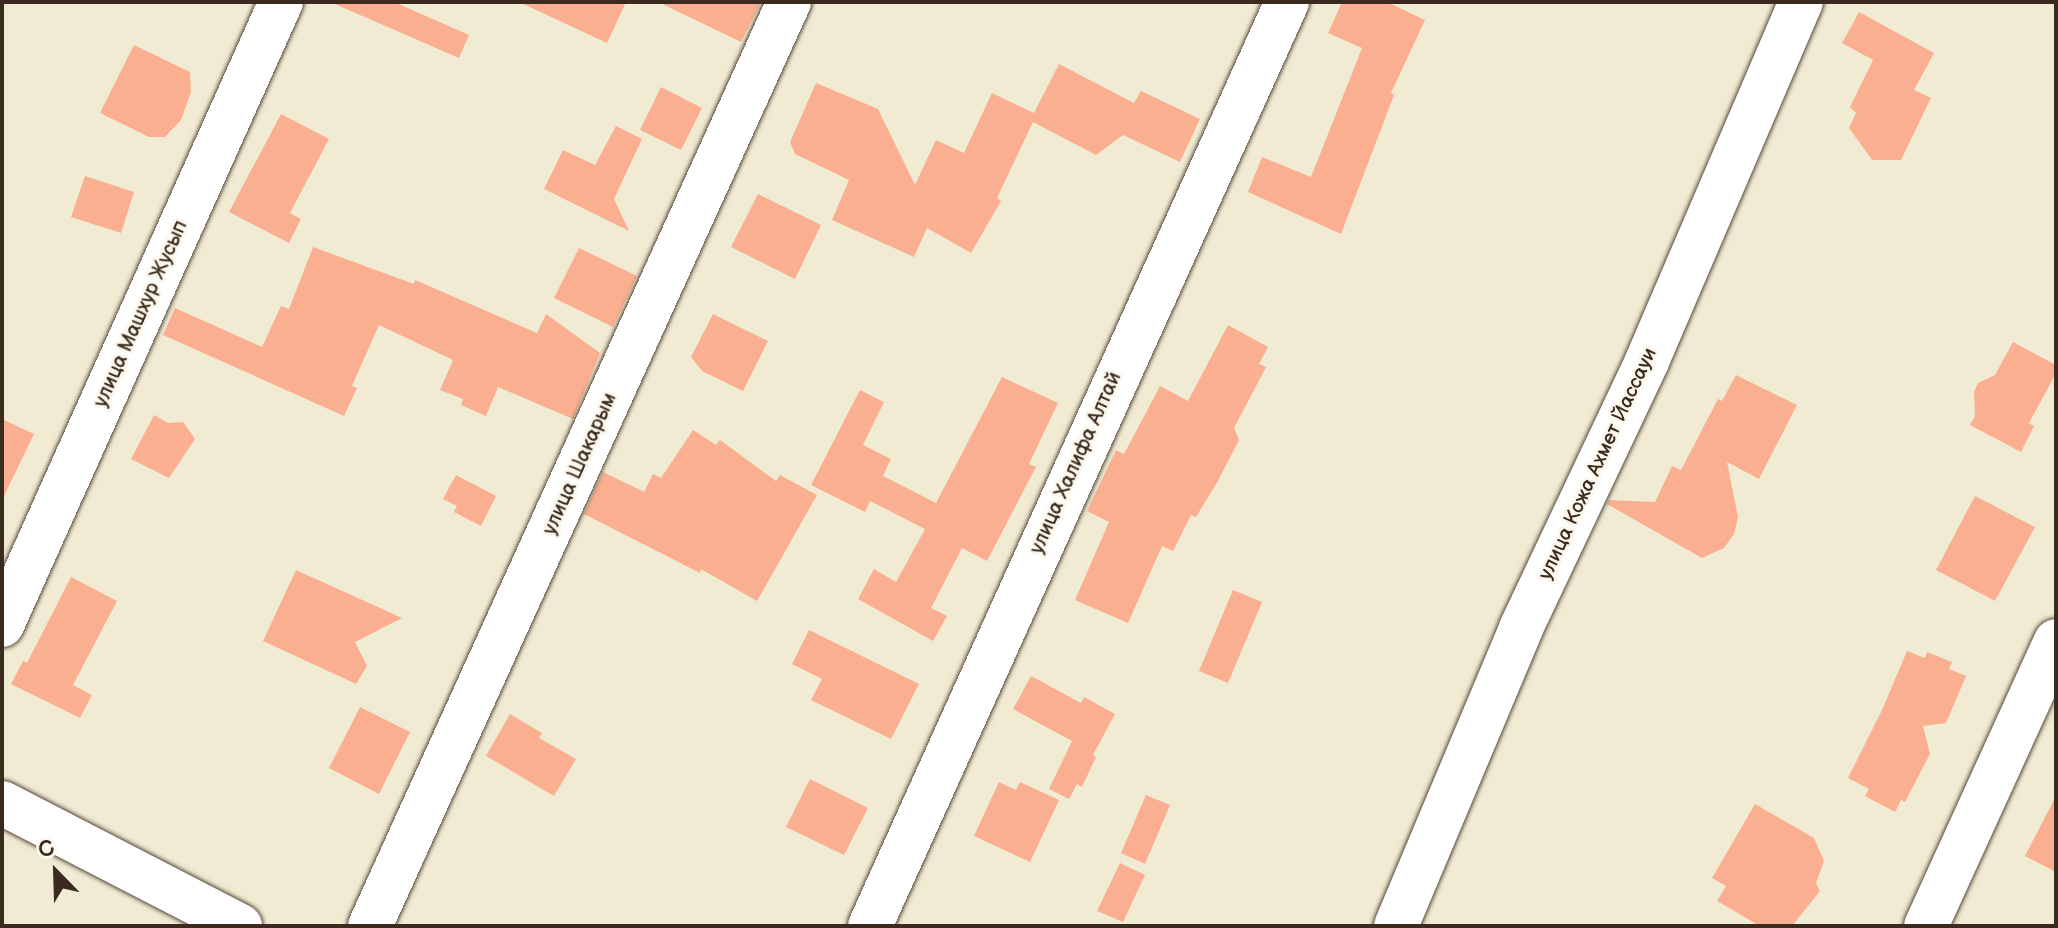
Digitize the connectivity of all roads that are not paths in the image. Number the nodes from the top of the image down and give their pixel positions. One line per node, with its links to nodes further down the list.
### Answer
1 (281, 2): 5 (street, улица Машхур Жусып)
2 (789, 2): 9 (street, улица Шакарым)
3 (1287, 2): 10 (street, улица Халифа Алтай)
4 (1801, 2): 11 (street, улица Кожа Ахмет Йассауи)
5 (2, 625)
6 (2056, 641): 12 (street)
7 (2, 803): 8 (street)
8 (240, 926)
9 (370, 926)
10 (870, 926)
11 (1396, 926)
12 (1926, 926)

